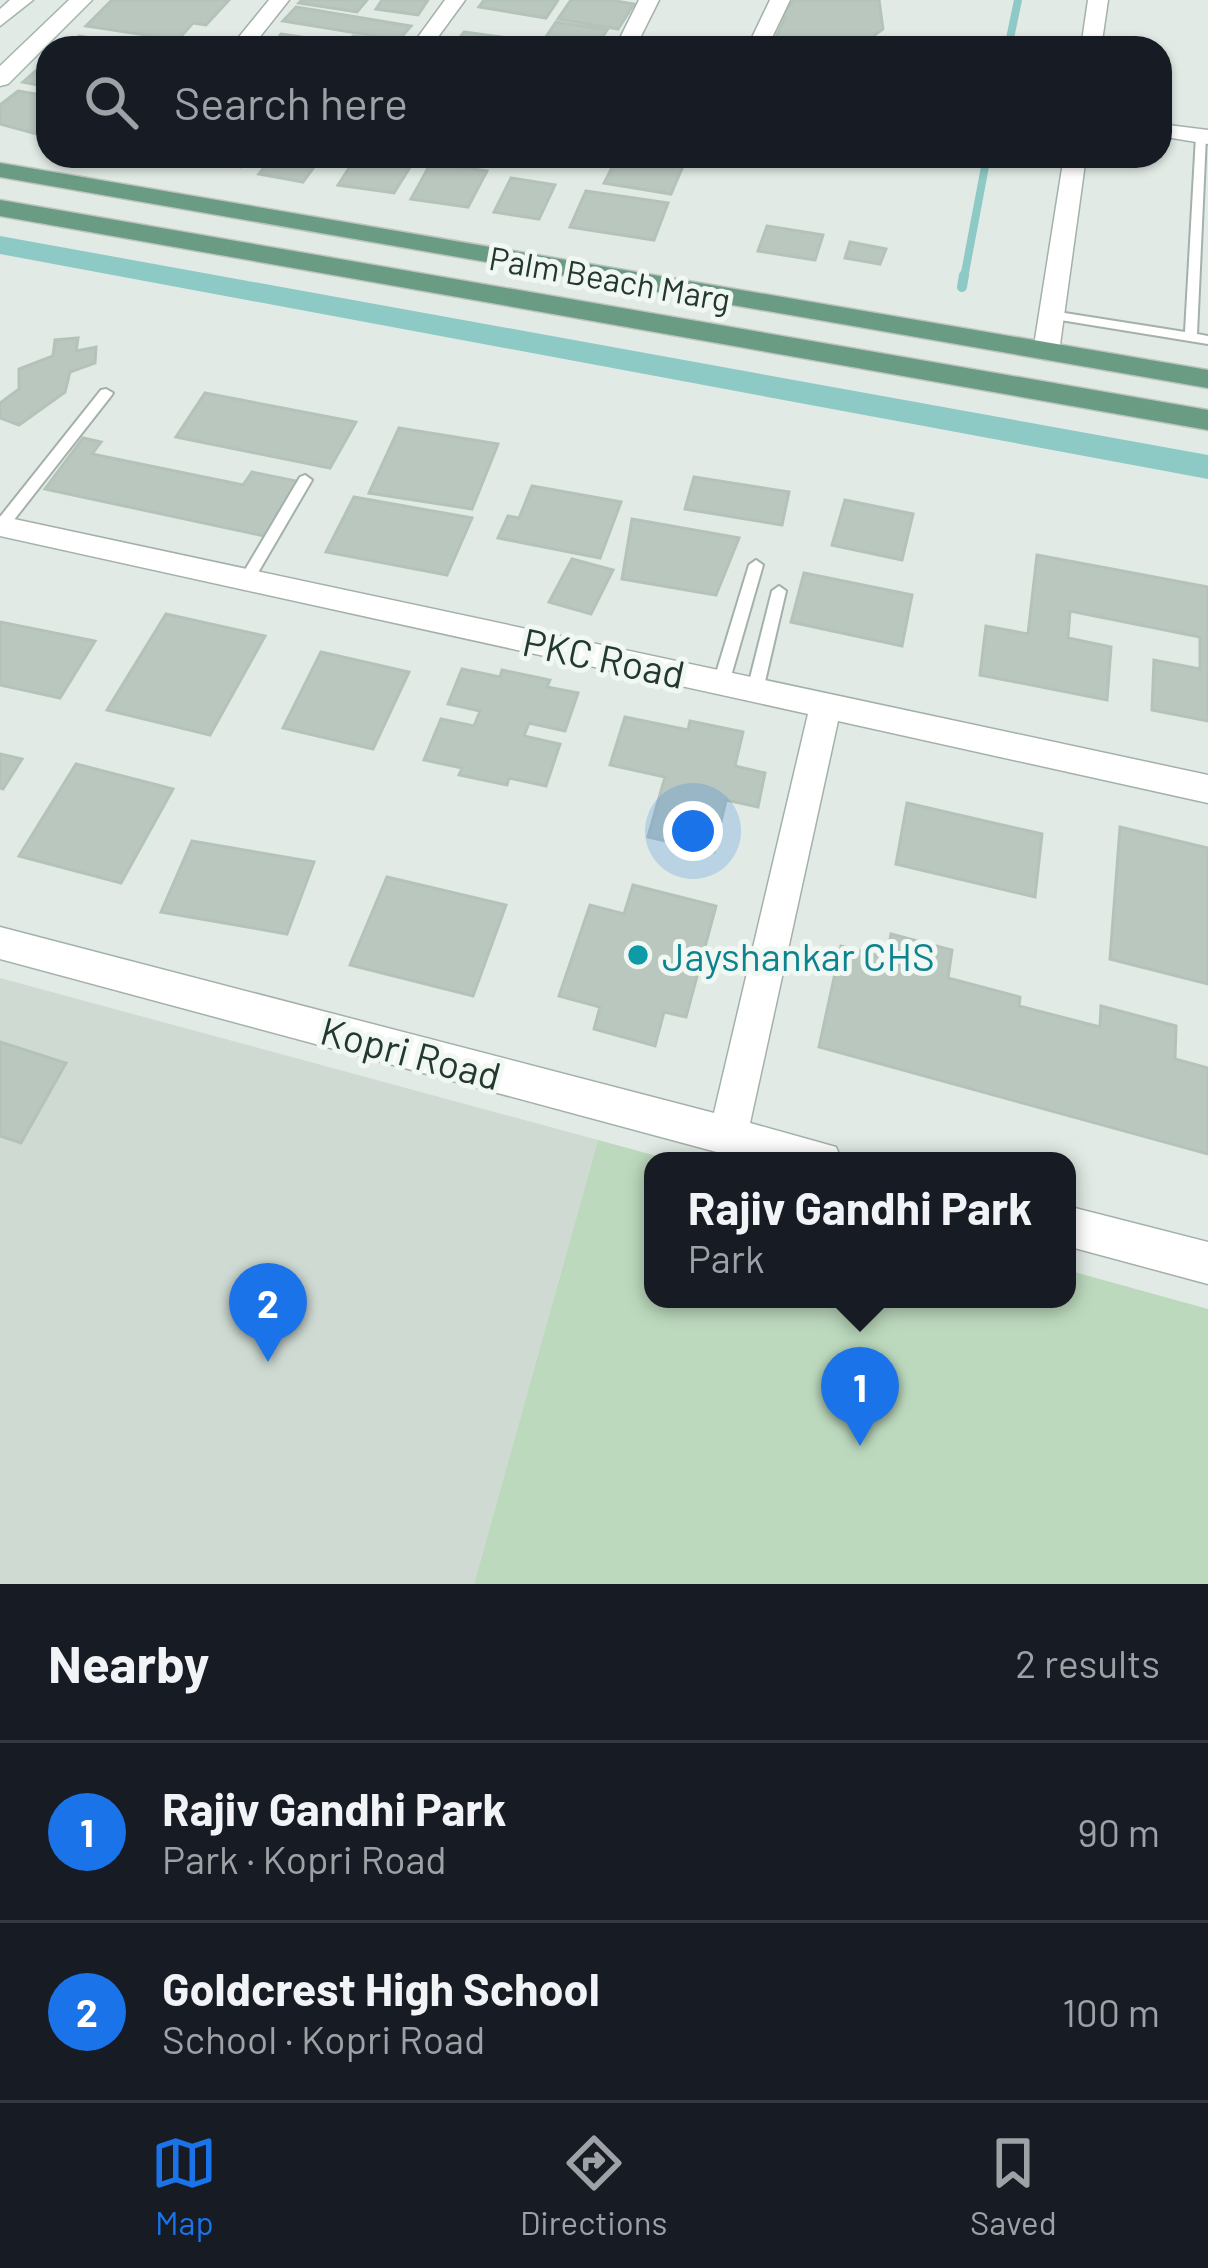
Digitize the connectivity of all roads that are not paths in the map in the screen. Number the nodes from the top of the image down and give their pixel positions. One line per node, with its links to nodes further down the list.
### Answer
1 (22, 0): 8 (main road)
2 (81, 0): 9 (main road)
3 (279, 0): 10 (street)
4 (454, 0): 11 (street)
5 (649, 0): 12 (street)
6 (780, 0): 13 (street)
7 (1098, 0): 14 (street)
8 (0, 20)
9 (44, 36)
10 (250, 36)
11 (428, 36)
12 (631, 36)
13 (763, 36)
14 (1093, 36)
15 (36, 44): 16 (main road)
16 (0, 79)
17 (1172, 132): 18 (street)
18 (1205, 136): 23 (lane)
19 (1073, 168): 22 (street)
20 (0, 170): 25 (main road, Palm Beach Marg)
21 (0, 208): 28 (main road, Palm Beach Marg)
22 (1052, 315): 23 (lane); 25 (street)
23 (1191, 337): 24 (lane)
24 (1208, 340)
25 (1046, 352): 26 (main road, Palm Beach Marg)
26 (1208, 379)
27 (106, 393): 30 (lane)
28 (1208, 420)
29 (305, 480): 32 (lane)
30 (0, 526): 32 (street, PKC Road)
31 (756, 565): 34 (lane)
32 (247, 579): 34 (street, PKC Road)
33 (779, 591): 35 (lane)
34 (722, 683): 35 (street, PKC Road)
35 (755, 690): 36 (street, PKC Road)
36 (826, 706): 37 (street, PKC Road); 39 (street)
37 (1208, 789)
38 (0, 944): 39 (street, Kopri Road)
39 (728, 1136): 40 (street, Kopri Road)
40 (788, 1152)
41 (1076, 1228): 42 (street)
42 (1208, 1263)

